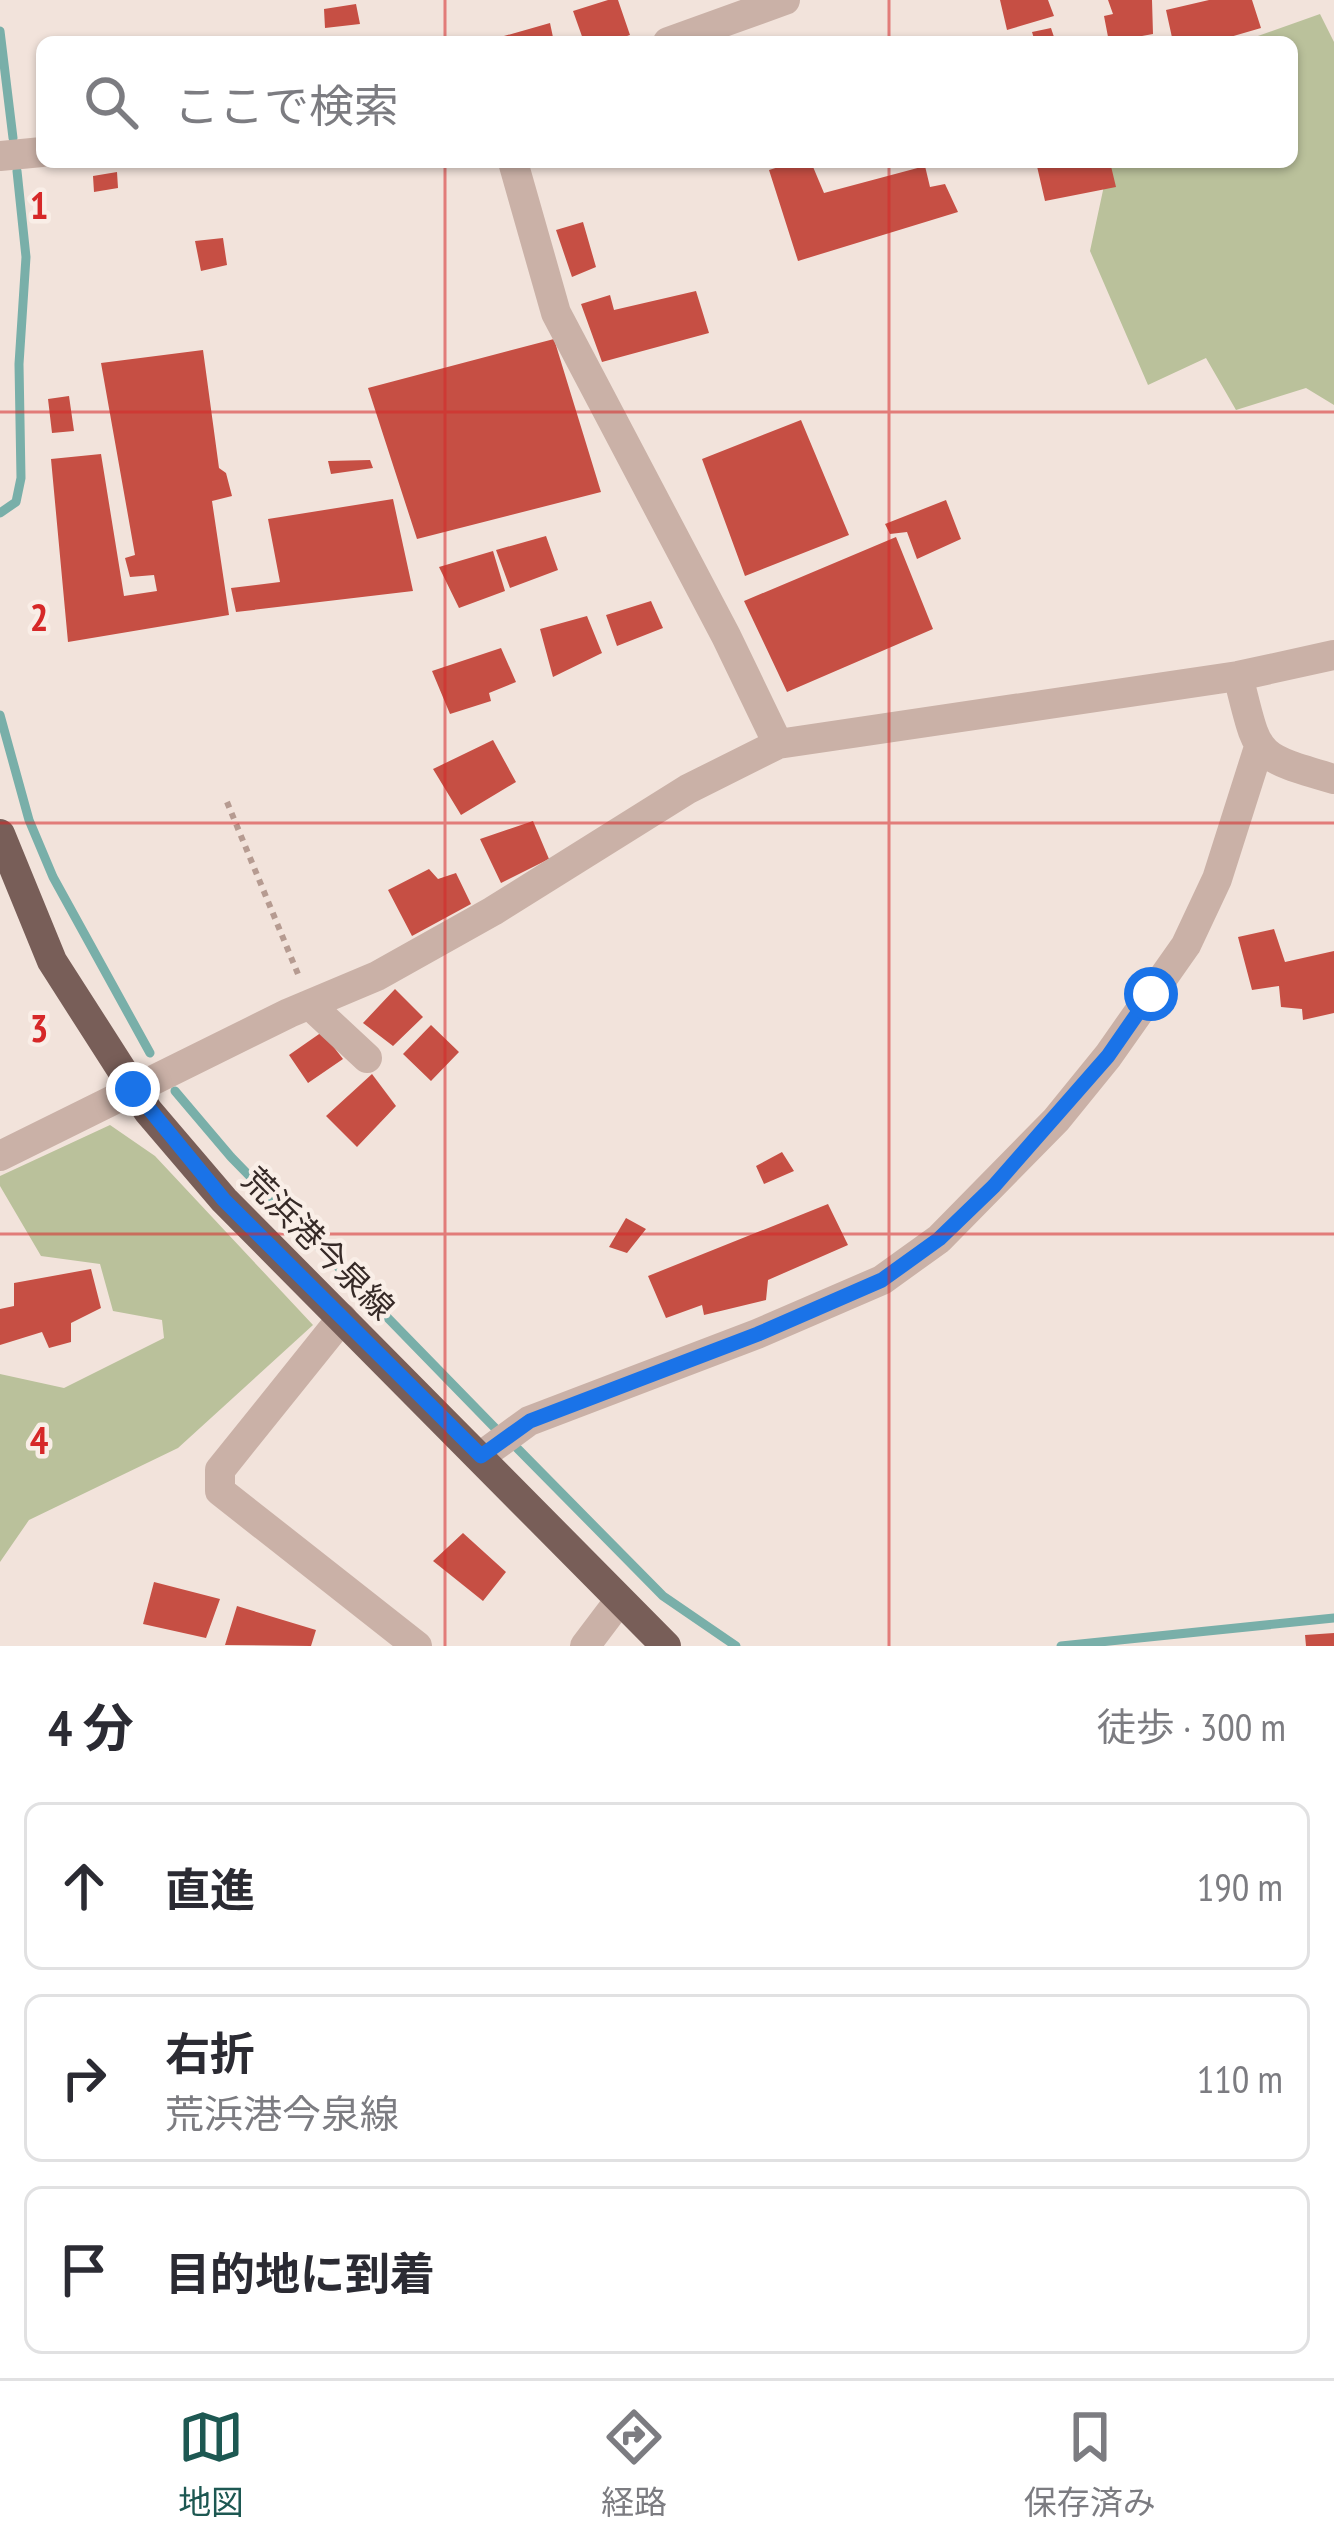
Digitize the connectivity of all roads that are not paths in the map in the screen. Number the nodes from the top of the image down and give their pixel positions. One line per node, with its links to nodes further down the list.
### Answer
1 (785, 0): 2 (street)
2 (685, 36)
3 (36, 153): 4 (street)
4 (0, 156)
5 (515, 168): 8 (street)
6 (1334, 655): 7 (street)
7 (1238, 676): 8 (street); 9 (street)
8 (778, 744): 12 (street)
9 (1259, 747): 10 (street); 17 (street)
10 (1334, 779)
11 (0, 834): 14 (main road, 荒浜港今泉線)
12 (310, 1005): 13 (street); 14 (street)
13 (367, 1058)
14 (133, 1089): 15 (street); 16 (main road, 荒浜港今泉線)
15 (0, 1156)
16 (342, 1318): 17 (main road, 荒浜港今泉線); 19 (street)
17 (481, 1456): 18 (main road, 荒浜港今泉線)
18 (619, 1601): 20 (street); 21 (main road, 荒浜港今泉線)
19 (417, 1646)
20 (586, 1646)
21 (666, 1646)

